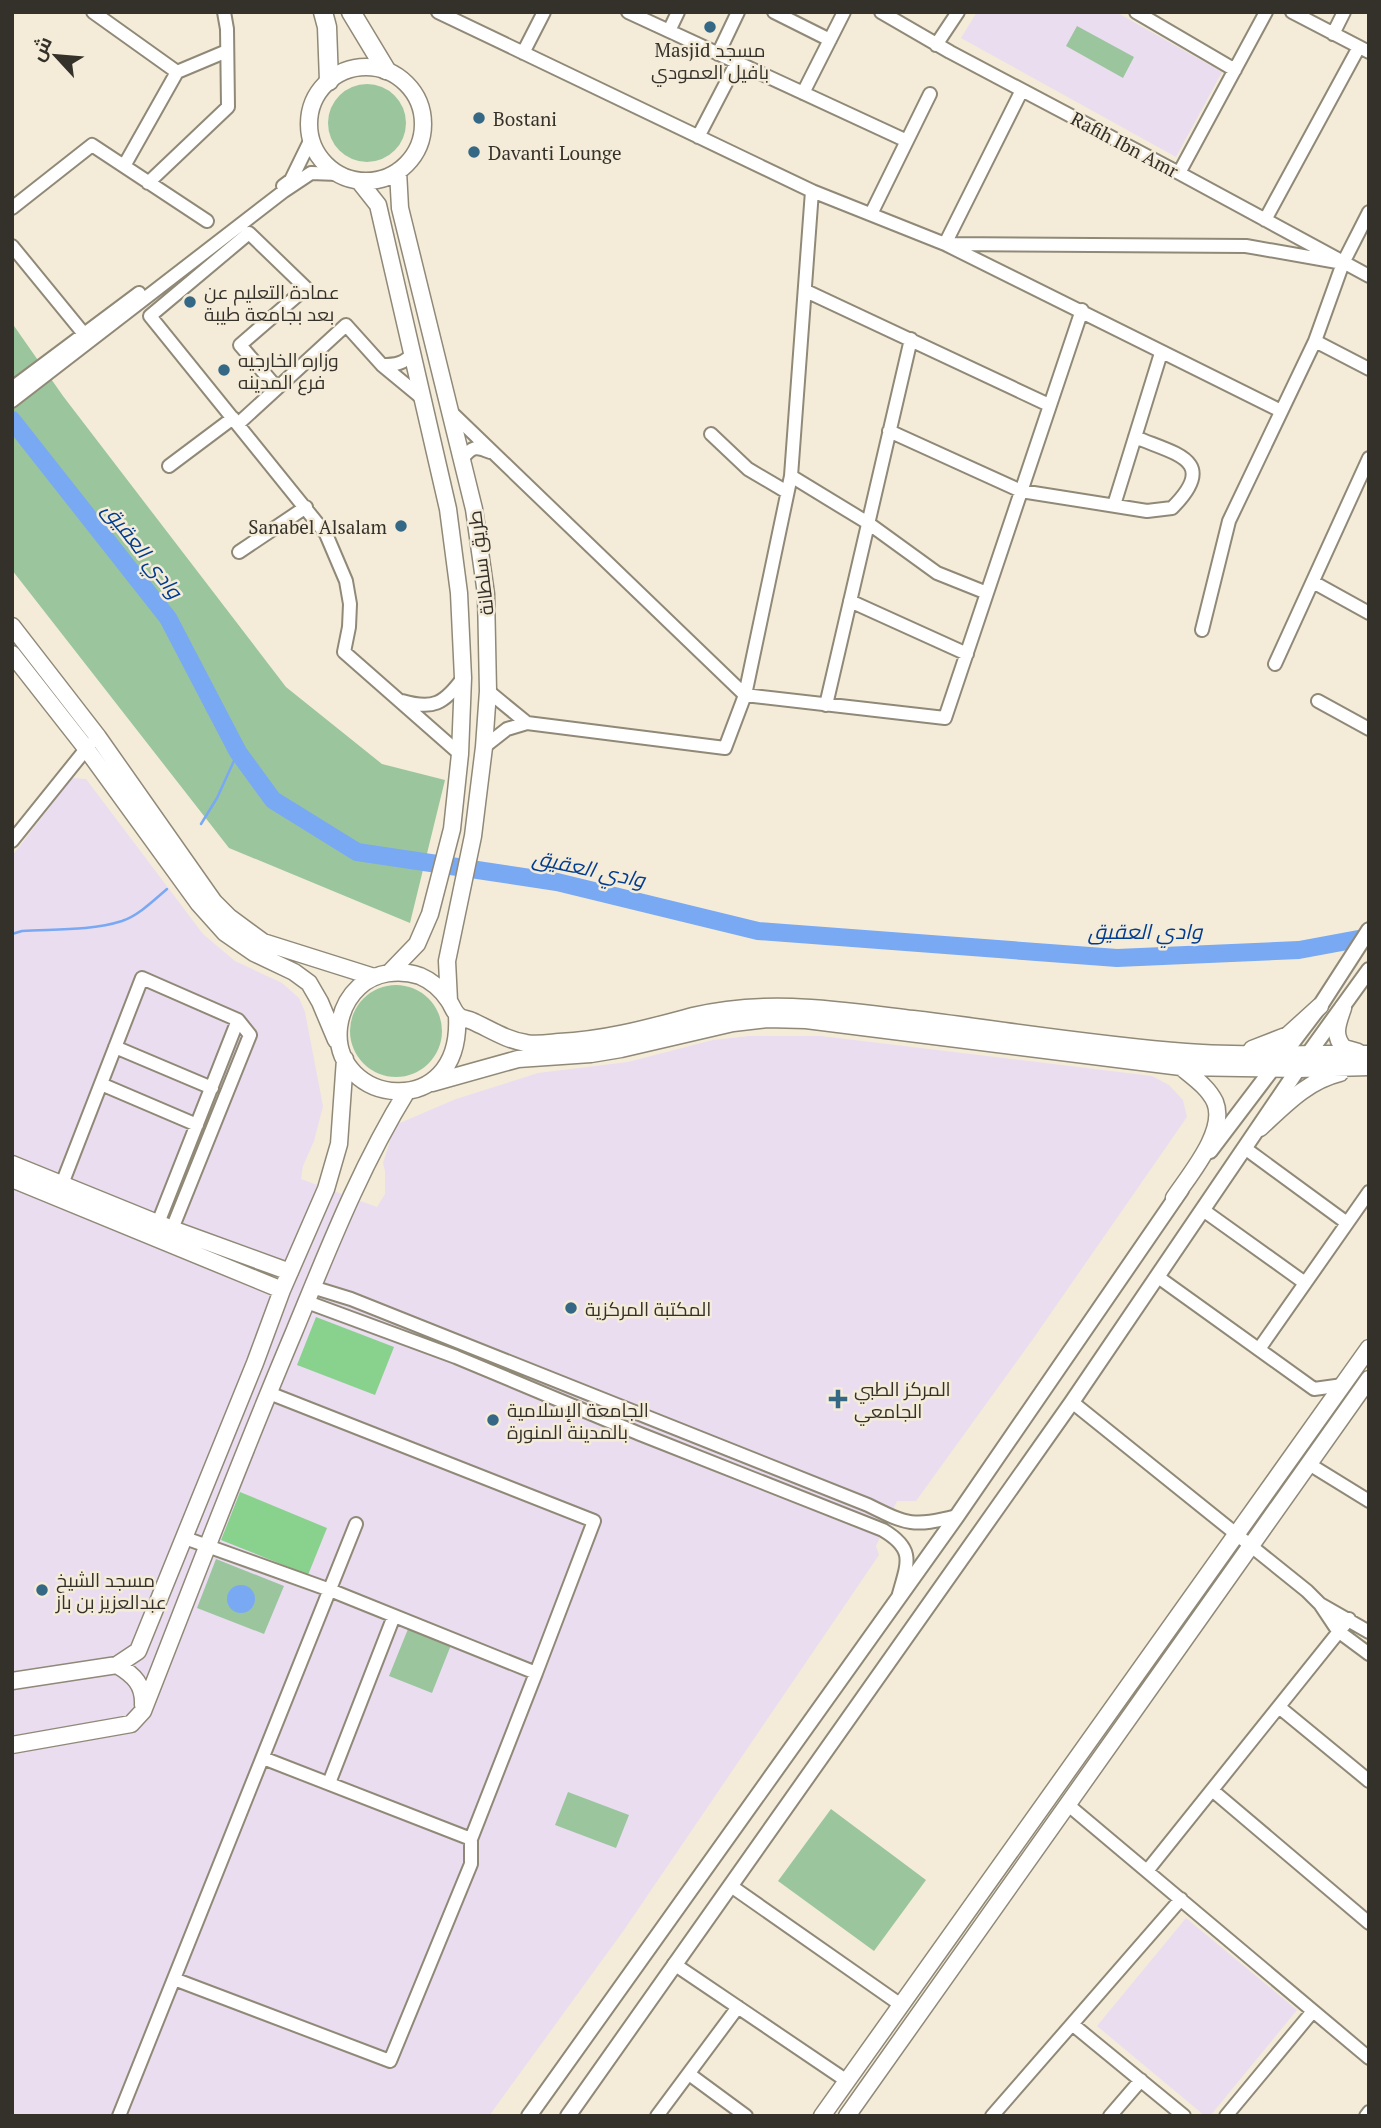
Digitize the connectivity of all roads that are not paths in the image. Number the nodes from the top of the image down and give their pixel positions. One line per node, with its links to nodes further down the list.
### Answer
1 (93, 12): 30 (street)
2 (224, 12): 24 (street)
3 (323, 12): 31 (main road)
4 (351, 12): 28 (main road)
5 (438, 12): 18 (street)
6 (544, 12): 25 (street)
7 (628, 12): 19 (street)
8 (678, 12): 19 (street)
9 (738, 12): 26 (street)
10 (774, 12): 21 (street)
11 (844, 12): 21 (street)
12 (881, 12): 22 (street, Rafih Ibn Amr)
13 (958, 12): 22 (street)
14 (1136, 12): 29 (street)
15 (1266, 12): 29 (street)
16 (1292, 12): 20 (street)
17 (1344, 12): 20 (street)
18 (460, 17): 25 (street)
19 (669, 31): 26 (street)
20 (1334, 34): 23 (street)
21 (830, 40): 33 (street)
22 (936, 45): 32 (street, Rafih Ibn Amr)
23 (1364, 49): 48 (street)
24 (227, 51): 30 (street); 43 (street)
25 (523, 53): 35 (street)
26 (718, 54): 27 (street)
27 (737, 62): 33 (street); 35 (street)
28 (386, 70): 31 (main road); 39 (main road)
29 (1235, 70): 40 (street)
30 (177, 72): 38 (street)
31 (328, 81): 36 (main road)
32 (1022, 90): 40 (street, Rafih Ibn Amr); 50 (street)
33 (803, 93): 37 (street)
34 (930, 94): 37 (street)
35 (698, 137): 44 (street)
36 (311, 139): 41 (main road); 56 (street)
37 (907, 141): 47 (street)
38 (124, 166): 43 (street); 45 (street)
39 (398, 171): 42 (main road); 69 (main road, طريق سلطانة)
40 (1179, 173): 48 (street, Rafih Ibn Amr)
41 (338, 174): 42 (main road); 61 (street)
42 (359, 181): 59 (main road, طريق سلطانة)
43 (148, 183): 49 (street)
44 (812, 191): 47 (street); 54 (street)
45 (12, 208)
46 (1369, 212): 52 (street)
47 (871, 214): 50 (street)
48 (1265, 220): 52 (street, Rafih Ibn Amr)
49 (207, 221)
50 (945, 244): 52 (street); 55 (street)
51 (12, 246): 56 (street)
52 (1343, 263): 53 (street, Rafih Ibn Amr); 58 (street)
53 (1369, 276)
54 (806, 291): 57 (street); 79 (street)
55 (1082, 310): 60 (street); 68 (street)
56 (84, 334): 61 (street)
57 (911, 339): 68 (street); 72 (street)
58 (1315, 341): 63 (street); 70 (street)
59 (413, 353): 62 (street); 66 (main road, طريق سلطانة)
60 (1161, 353): 70 (street); 74 (street)
61 (60, 358): 64 (street); 67 (street)
62 (382, 365): 65 (street); 66 (street)
63 (1369, 369)
64 (12, 388)
65 (277, 388): 71 (street); 71 (street)
66 (422, 398): 95 (main road, طريق سلطانة)
67 (12, 401)
68 (1049, 405): 80 (street)
69 (450, 410): 75 (street); 76 (main road, طريق سلطانة)
70 (1281, 411): 91 (street)
71 (235, 421): 78 (street); 83 (street)
72 (890, 430): 80 (street); 84 (street)
73 (711, 434): 81 (street)
74 (1135, 437): 82 (street); 82 (street)
75 (494, 453): 76 (street); 97 (street)
76 (462, 459): 96 (main road, طريق سلطانة)
77 (1368, 462): 86 (street)
78 (169, 466)
79 (791, 476): 81 (street); 84 (street)
80 (1021, 491): 82 (street); 87 (street)
81 (787, 492): 97 (street)
82 (1114, 505)
83 (306, 507): 85 (street); 98 (street)
84 (868, 523): 87 (street); 88 (street)
85 (239, 552)
86 (1313, 582): 89 (street); 94 (street)
87 (987, 593): 93 (street)
88 (850, 601): 93 (street); 100 (street)
89 (1369, 613)
90 (12, 626): 103 (main road)
91 (1202, 630)
92 (12, 654): 104 (main road)
93 (967, 654): 100 (street)
94 (1275, 664)
95 (463, 678): 98 (street); 106 (main road, طريق سلطانة)
96 (488, 691): 101 (street); 105 (main road, طريق سلطانة)
97 (746, 695): 100 (street); 101 (street)
98 (399, 700): 106 (street)
99 (1318, 701): 102 (street)
100 (826, 705)
101 (527, 723): 105 (street)
102 (1369, 729)
103 (98, 737): 104 (street); 111 (main road)
104 (85, 747): 107 (street); 120 (main road)
105 (484, 747): 113 (main road, طريق سلطانة)
106 (460, 754): 110 (main road, طريق سلطانة)
107 (12, 841)
108 (1369, 930): 112 (street)
109 (1369, 970): 114 (street)
110 (390, 972): 111 (main road); 113 (main road)
111 (374, 977): 120 (main road)
112 (1320, 1006): 117 (street); 119 (main road)
113 (453, 1008): 119 (main road); 126 (main road)
114 (1343, 1008): 118 (street); 121 (main road)
115 (239, 1020): 116 (street); 127 (street); 139 (street)
116 (115, 1047): 125 (street); 127 (street)
117 (1284, 1053): 118 (main road); 119 (main road); 123 (street)
118 (1309, 1053): 121 (main road); 124 (street)
119 (1215, 1054)
120 (343, 1055): 128 (main road); 140 (main road)
121 (1368, 1061): 124 (main road); 130 (main road)
122 (1181, 1067): 123 (main road); 126 (main road); 136 (main road)
123 (1272, 1069): 124 (main road); 136 (street)
124 (1298, 1069): 130 (street)
125 (101, 1084): 129 (street); 134 (street)
126 (423, 1086): 128 (main road)
127 (212, 1088): 129 (street)
128 (407, 1091): 144 (main road)
129 (197, 1125): 139 (street)
130 (1260, 1128): 131 (street)
131 (1246, 1149): 137 (street); 138 (street)
132 (12, 1164): 134 (main road)
133 (12, 1179): 143 (main road)
134 (62, 1184): 139 (main road)
135 (1369, 1192): 138 (street)
136 (1174, 1198): 156 (street)
137 (1203, 1210): 141 (street); 142 (street)
138 (1347, 1223): 142 (street)
139 (165, 1226): 140 (main road)
140 (290, 1272): 143 (main road)
141 (1158, 1277): 148 (street); 152 (street)
142 (1305, 1283): 148 (street)
143 (282, 1290): 145 (main road)
144 (309, 1294): 146 (main road); 155 (street); 157 (street)
145 (270, 1325): 146 (main road); 160 (main road)
146 (293, 1335): 151 (main road)
147 (1369, 1348): 150 (main road)
148 (1259, 1349): 150 (street)
149 (1369, 1380): 153 (main road)
150 (1343, 1385): 159 (main road)
151 (269, 1393): 161 (main road); 174 (street)
152 (1072, 1402): 159 (street); 186 (street)
153 (1309, 1464): 154 (street); 162 (main road)
154 (1369, 1501)
155 (868, 1505): 156 (street); 157 (street)
156 (957, 1516): 166 (street)
157 (860, 1521): 166 (street)
158 (356, 1524): 164 (street)
159 (1237, 1533): 162 (street); 191 (main road)
160 (185, 1538): 161 (street); 163 (main road)
161 (206, 1545): 164 (street); 165 (main road)
162 (1251, 1546): 167 (street); 183 (main road)
163 (164, 1589): 165 (main road); 173 (main road)
164 (330, 1590): 168 (street); 179 (street)
165 (187, 1598): 177 (main road)
166 (898, 1598): 201 (street)
167 (1320, 1604): 169 (street); 170 (street)
168 (394, 1616): 174 (street); 181 (street)
169 (1349, 1619): 170 (street); 171 (street)
170 (1338, 1631): 172 (street); 176 (street)
171 (1369, 1632)
172 (1369, 1654)
173 (117, 1665): 175 (main road); 177 (main road)
174 (536, 1673): 184 (street)
175 (12, 1681)
176 (1279, 1707): 180 (street); 182 (street)
177 (143, 1711): 178 (main road)
178 (12, 1745)
179 (263, 1758): 181 (street); 190 (street)
180 (1369, 1781)
181 (329, 1783): 184 (street)
182 (1212, 1790): 185 (street); 188 (street)
183 (1067, 1804): 185 (street); 205 (main road)
184 (471, 1839): 190 (street)
185 (1147, 1871): 187 (street)
186 (731, 1886): 189 (street); 191 (street)
187 (1181, 1899): 193 (street); 194 (street)
188 (1369, 1923)
189 (674, 1964): 192 (street); 202 (street)
190 (174, 1979): 200 (street)
191 (901, 2004): 198 (main road)
192 (738, 2007): 196 (street); 198 (street)
193 (1312, 2011): 195 (street); 209 (street)
194 (1072, 2024): 197 (street); 206 (street)
195 (1369, 2058)
196 (689, 2074): 199 (street); 203 (street)
197 (1141, 2080): 207 (street); 208 (street)
198 (846, 2081): 204 (main road)
199 (741, 2114)
200 (119, 2116)
201 (529, 2116)
202 (568, 2116)
203 (657, 2116)
204 (822, 2116)
205 (846, 2116)
206 (992, 2116)
207 (1110, 2116)
208 (1184, 2116)
209 (1226, 2116)

